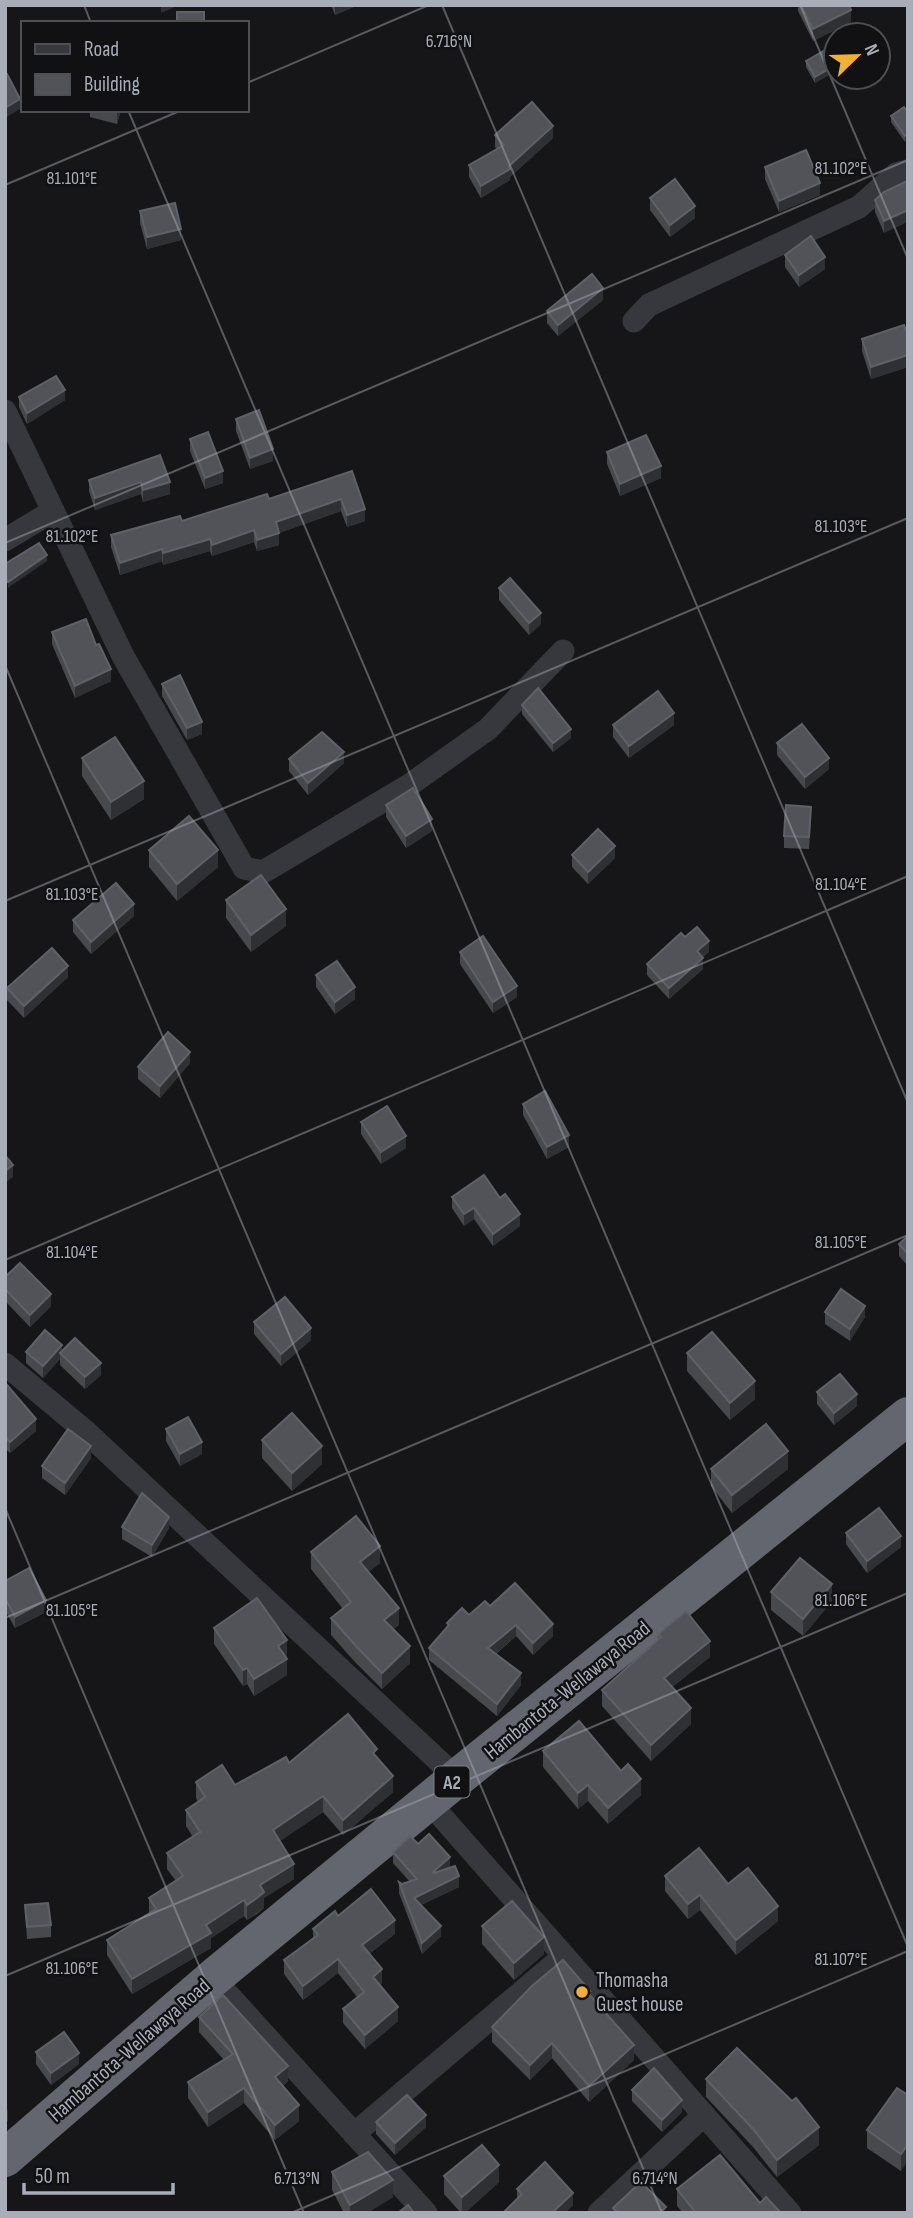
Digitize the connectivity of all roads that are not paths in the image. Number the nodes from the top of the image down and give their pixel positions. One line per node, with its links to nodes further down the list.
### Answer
1 (908, 171): 2 (street)
2 (634, 321)
3 (5, 411): 4 (street)
4 (53, 511): 5 (street); 6 (street)
5 (5, 540)
6 (563, 651)
7 (5, 1364): 9 (street)
8 (908, 1416): 9 (highway, Hambantota-Wellawaya Road / A2)
9 (443, 1789): 10 (street); 11 (highway, Hambantota-Wellawaya Road / A2)
10 (564, 1956): 12 (street); 13 (street)
11 (213, 1978): 13 (street); 14 (highway, Hambantota-Wellawaya Road / A2)
12 (704, 2115): 16 (street); 17 (street)
13 (354, 2134): 15 (street)
14 (5, 2158)
15 (426, 2213)
16 (599, 2213)
17 (790, 2213)

